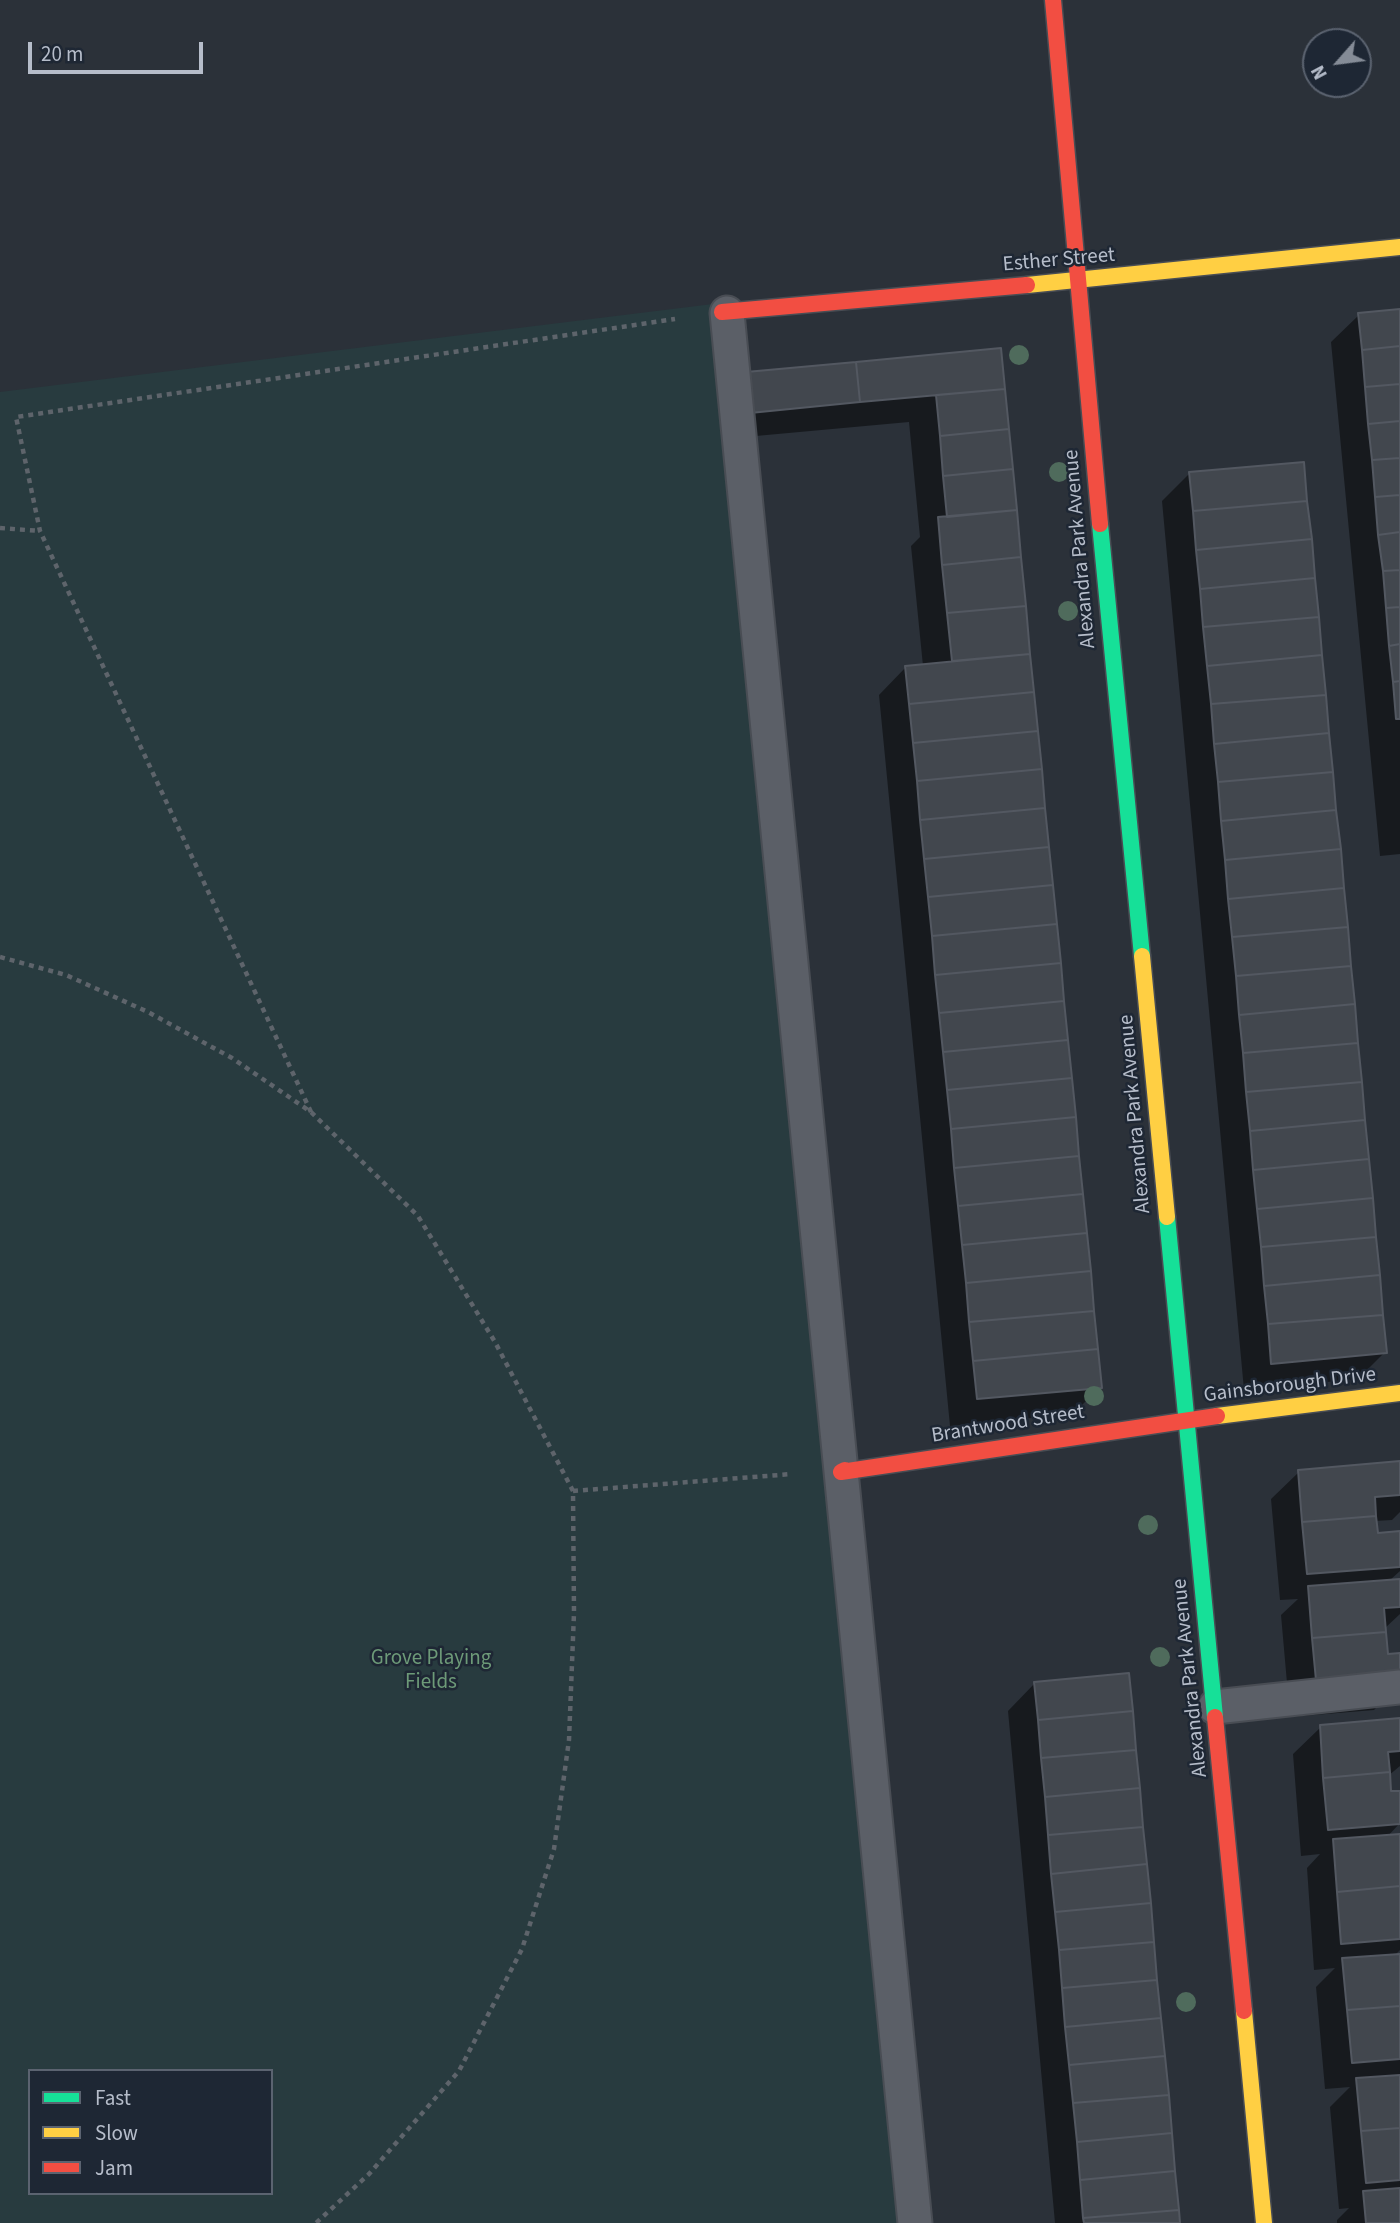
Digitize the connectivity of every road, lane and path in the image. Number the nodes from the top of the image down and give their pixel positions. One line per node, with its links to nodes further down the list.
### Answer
1 (1053, 0): 3 (street, Alexandra Park Avenue)
2 (1400, 247): 3 (street, Esther Street)
3 (1077, 280): 4 (street, Esther Street); 10 (street, Alexandra Park Avenue)
4 (724, 312): 6 (path); 11 (lane)
5 (0, 528): 6 (path)
6 (40, 531): 8 (path)
7 (0, 957): 8 (path)
8 (311, 1112): 12 (path)
9 (1400, 1393): 10 (street, Gainsborough Drive)
10 (1186, 1420): 11 (street, Brantwood Street); 14 (street, Alexandra Park Avenue)
11 (843, 1471): 12 (path); 16 (lane)
12 (573, 1491): 15 (path)
13 (1400, 1687): 14 (lane)
14 (1215, 1707): 17 (street, Alexandra Park Avenue)
15 (316, 2223)
16 (915, 2223)
17 (1264, 2223)

